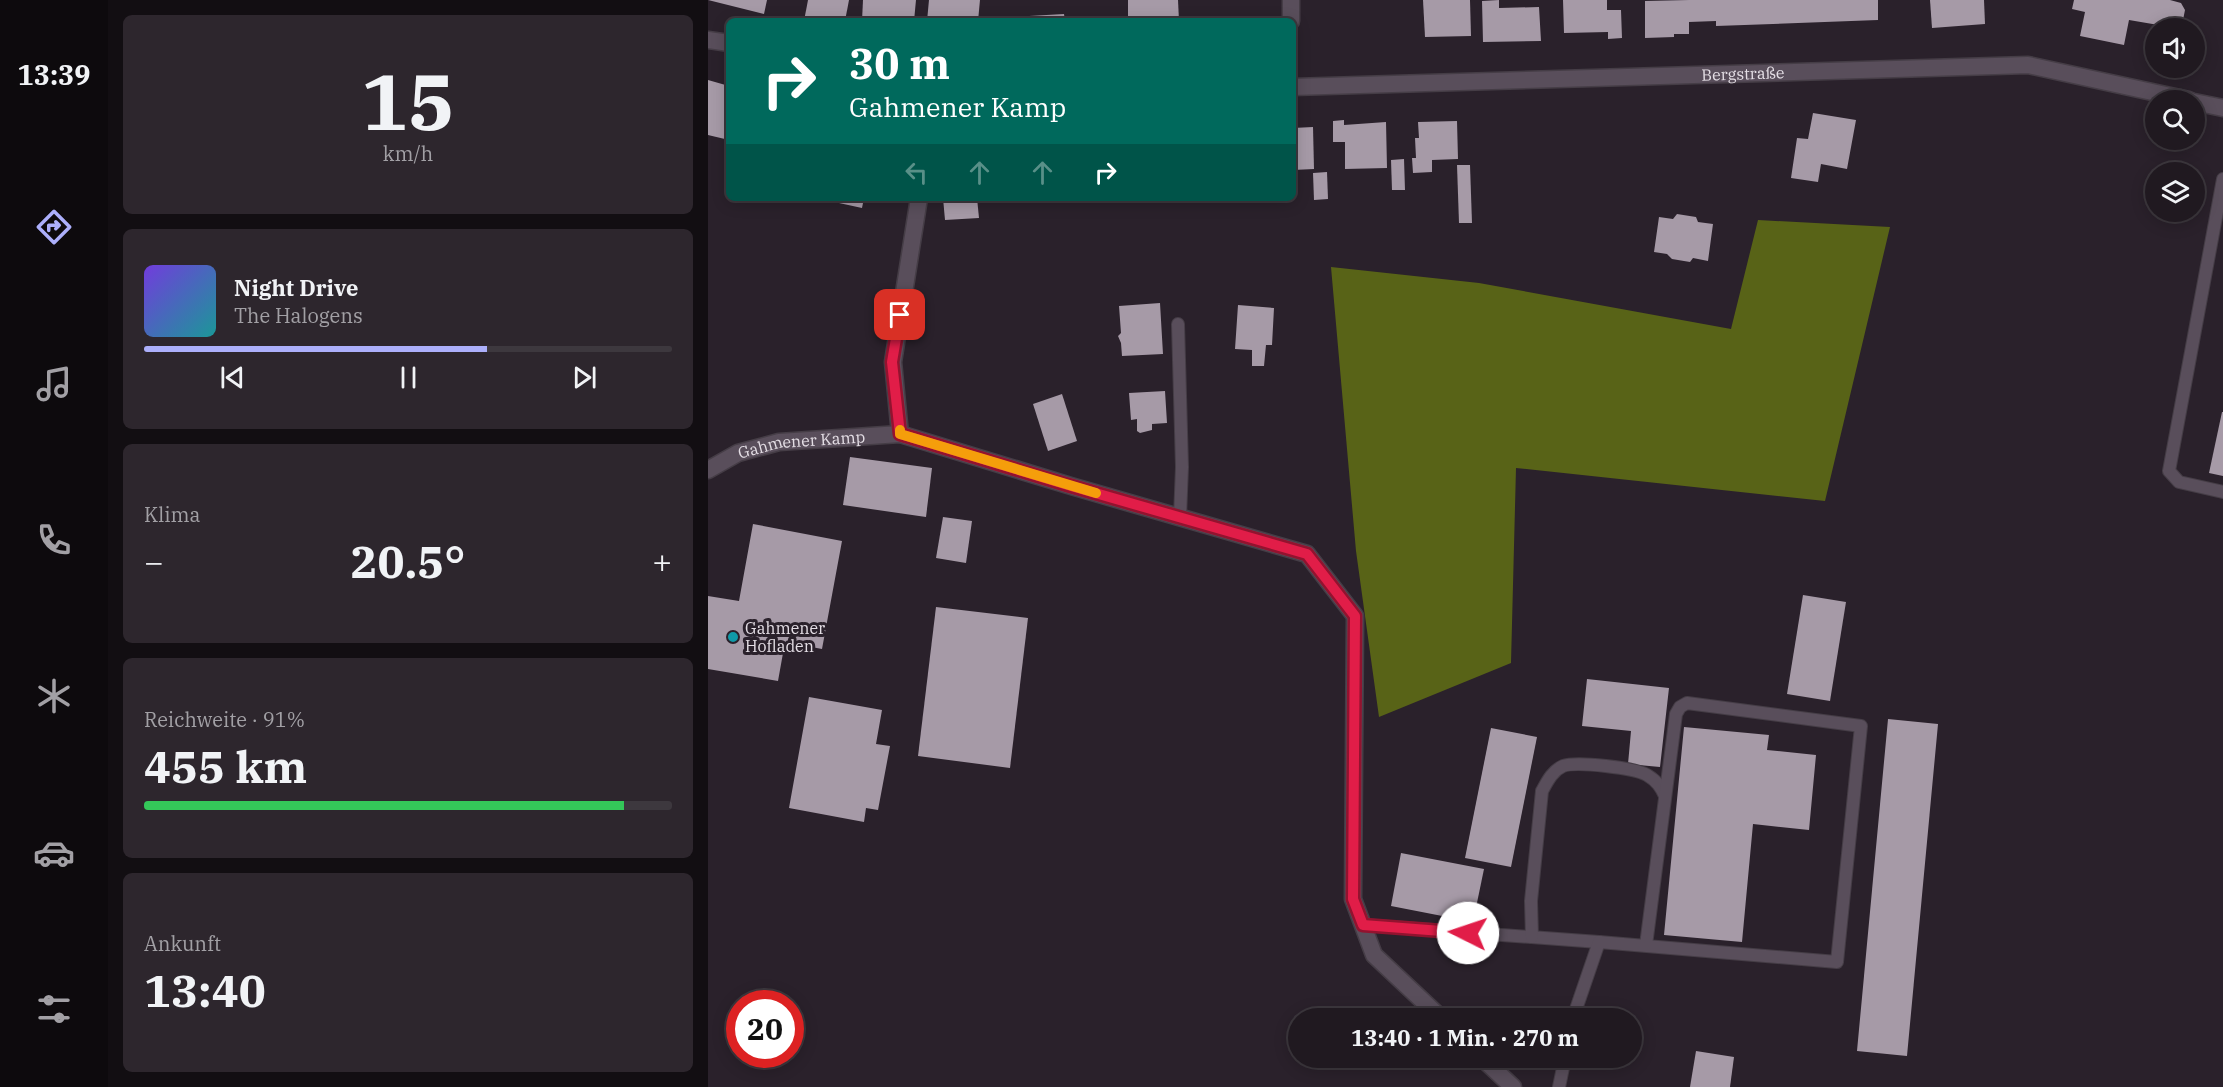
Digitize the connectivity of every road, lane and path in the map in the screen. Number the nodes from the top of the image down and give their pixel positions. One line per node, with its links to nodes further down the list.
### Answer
1 (1291, 0): 2 (street)
2 (1291, 18)
3 (708, 40): 4 (street)
4 (726, 43)
5 (1296, 87): 6 (street, Bergstraße)
6 (2145, 90)
7 (2205, 104): 8 (street)
8 (2223, 108)
9 (2223, 179): 14 (lane)
10 (919, 201): 12 (street)
11 (1178, 324): 15 (lane)
12 (900, 434): 13 (street, Gahmener Kamp); 15 (street, Gahmener Kamp)
13 (708, 470)
14 (2223, 492)
15 (1180, 518): 17 (street, Gahmener Kamp)
16 (1665, 796): 18 (lane); 20 (lane); 20 (lane)
17 (1363, 925): 18 (lane); 21 (street, Gahmener Kamp)
18 (1532, 938): 19 (lane)
19 (1599, 942): 20 (lane); 22 (lane)
20 (1646, 945)
21 (1430, 1008)
22 (1577, 1008)
23 (1493, 1068): 25 (street)
24 (1563, 1068): 26 (lane)
25 (1513, 1087)
26 (1559, 1087)

